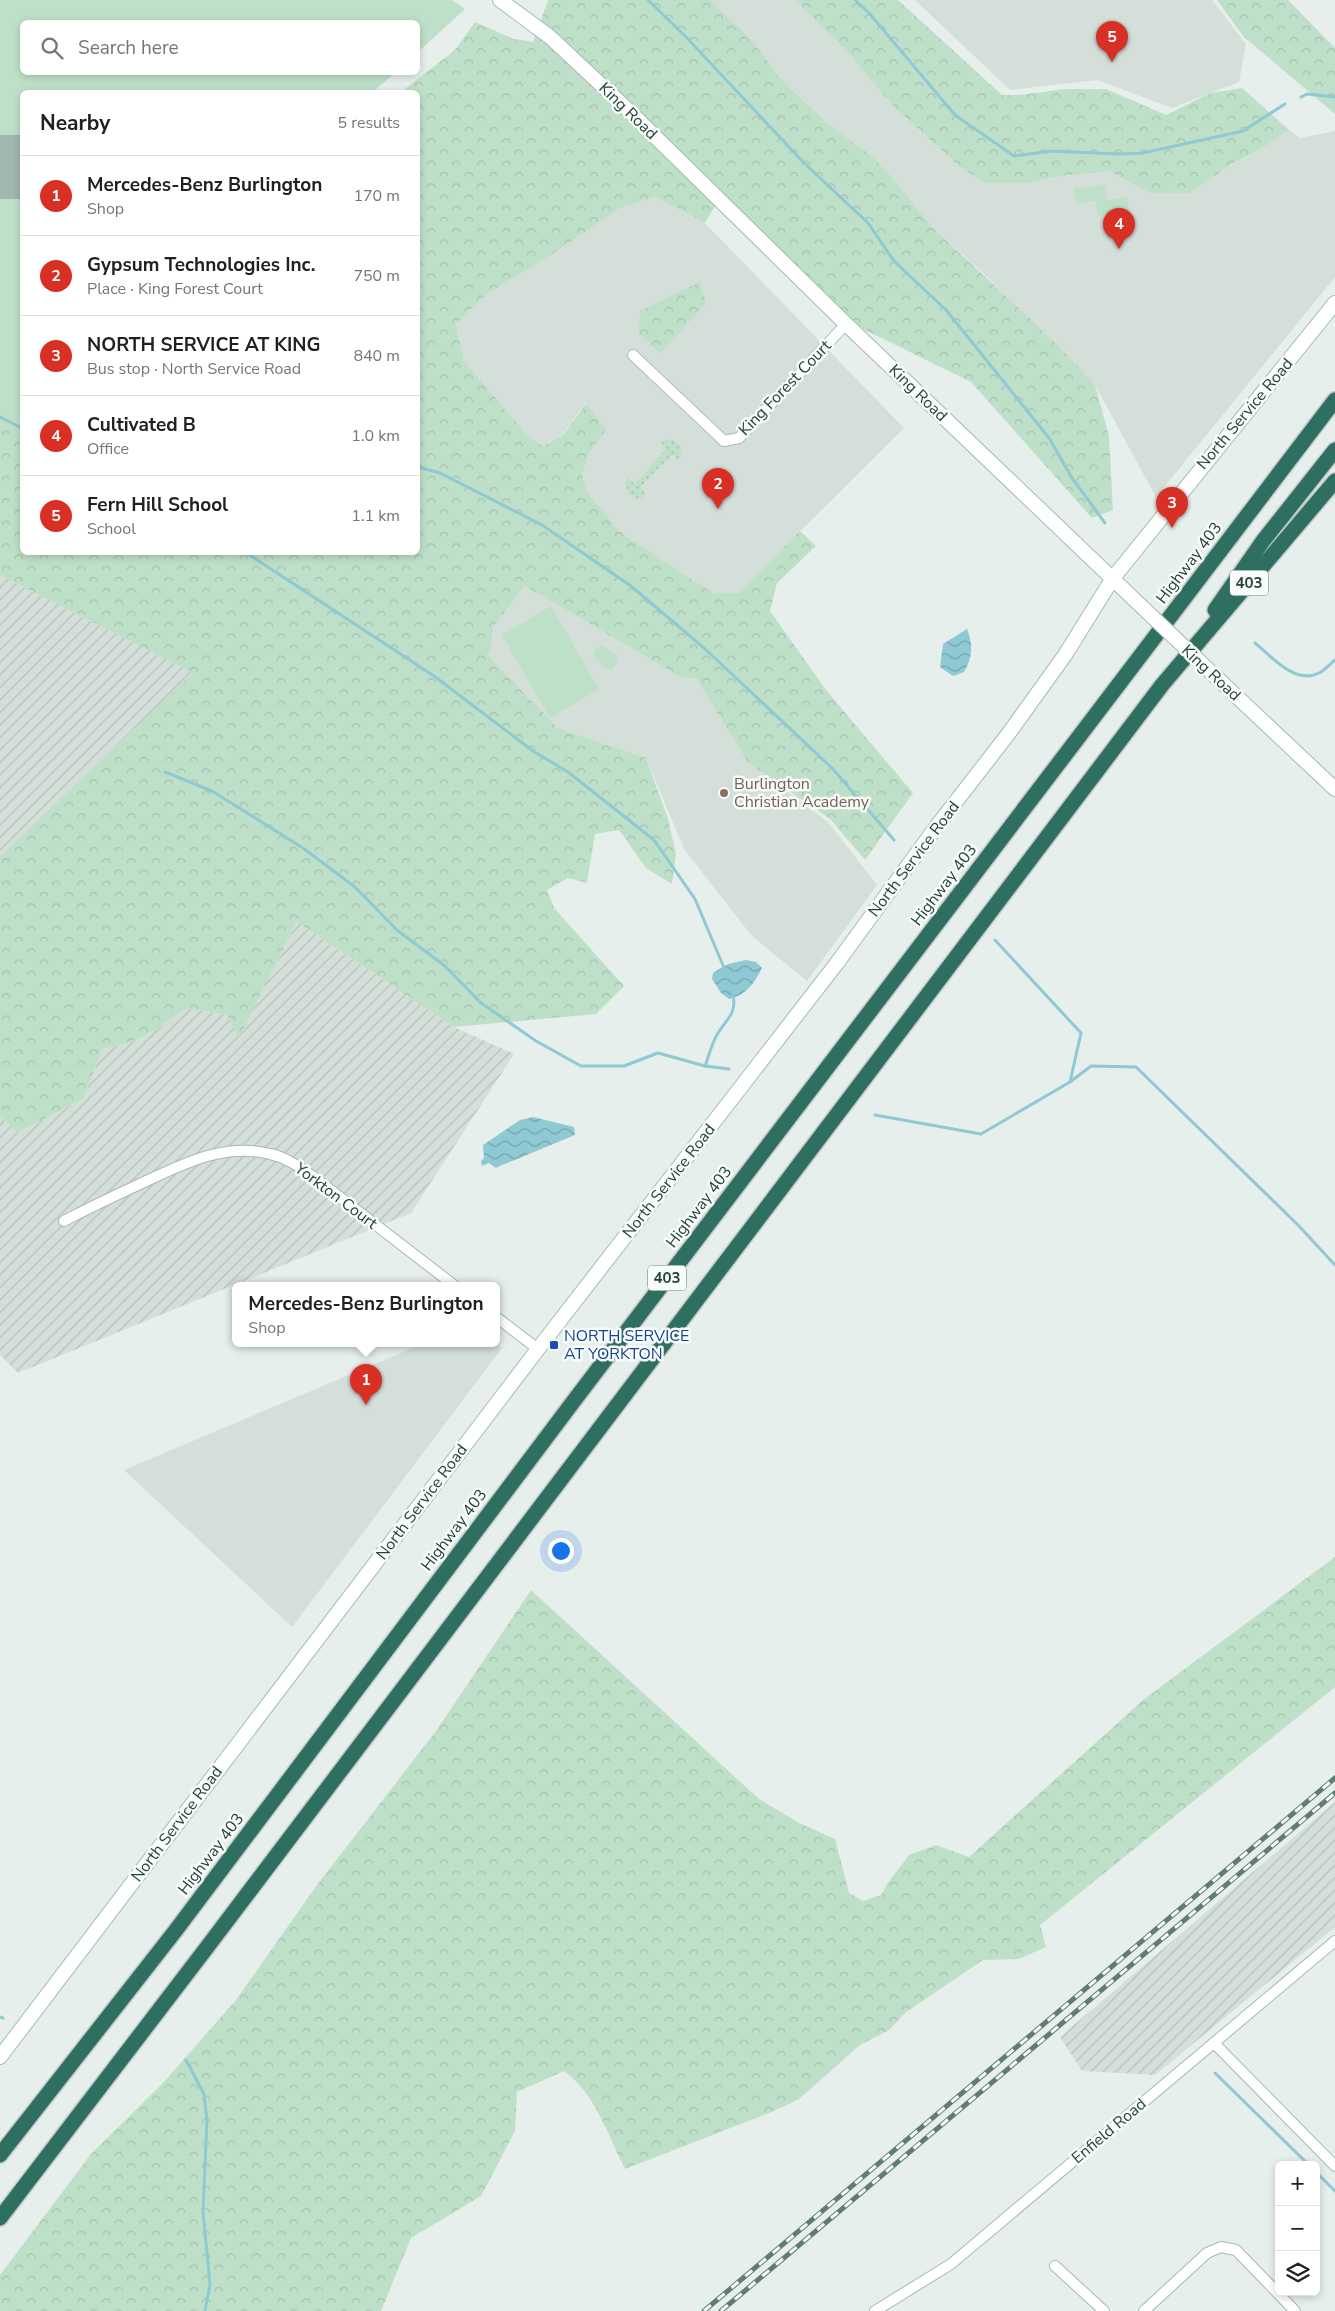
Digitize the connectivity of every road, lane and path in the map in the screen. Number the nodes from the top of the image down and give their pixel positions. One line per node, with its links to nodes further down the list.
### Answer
1 (500, 0): 3 (street, King Road)
2 (1335, 303): 8 (street, North Service Road)
3 (846, 324): 4 (street, King Forest Court); 8 (street, King Road)
4 (633, 355)
5 (1335, 400): 18 (highway, Highway 403 / 403)
6 (1335, 450): 9 (highway)
7 (1335, 481): 9 (highway, 403)
8 (1113, 578): 10 (street, King Road, bridge); 14 (street, North Service Road)
9 (1162, 685): 20 (highway, 403)
10 (1335, 789)
11 (64, 1221): 12 (street, Yorkton Court)
12 (450, 1282)
13 (500, 1320): 14 (street)
14 (538, 1349): 17 (street, North Service Road)
15 (1335, 1941): 16 (street, Enfield Road)
16 (1214, 2043): 19 (street); 22 (street, Enfield Road)
17 (0, 2057)
18 (0, 2155)
19 (1335, 2166)
20 (0, 2218)
21 (1055, 2266): 23 (street)
22 (875, 2311)
23 (1104, 2311)
24 (1144, 2311): 25 (street)
25 (1294, 2311)

